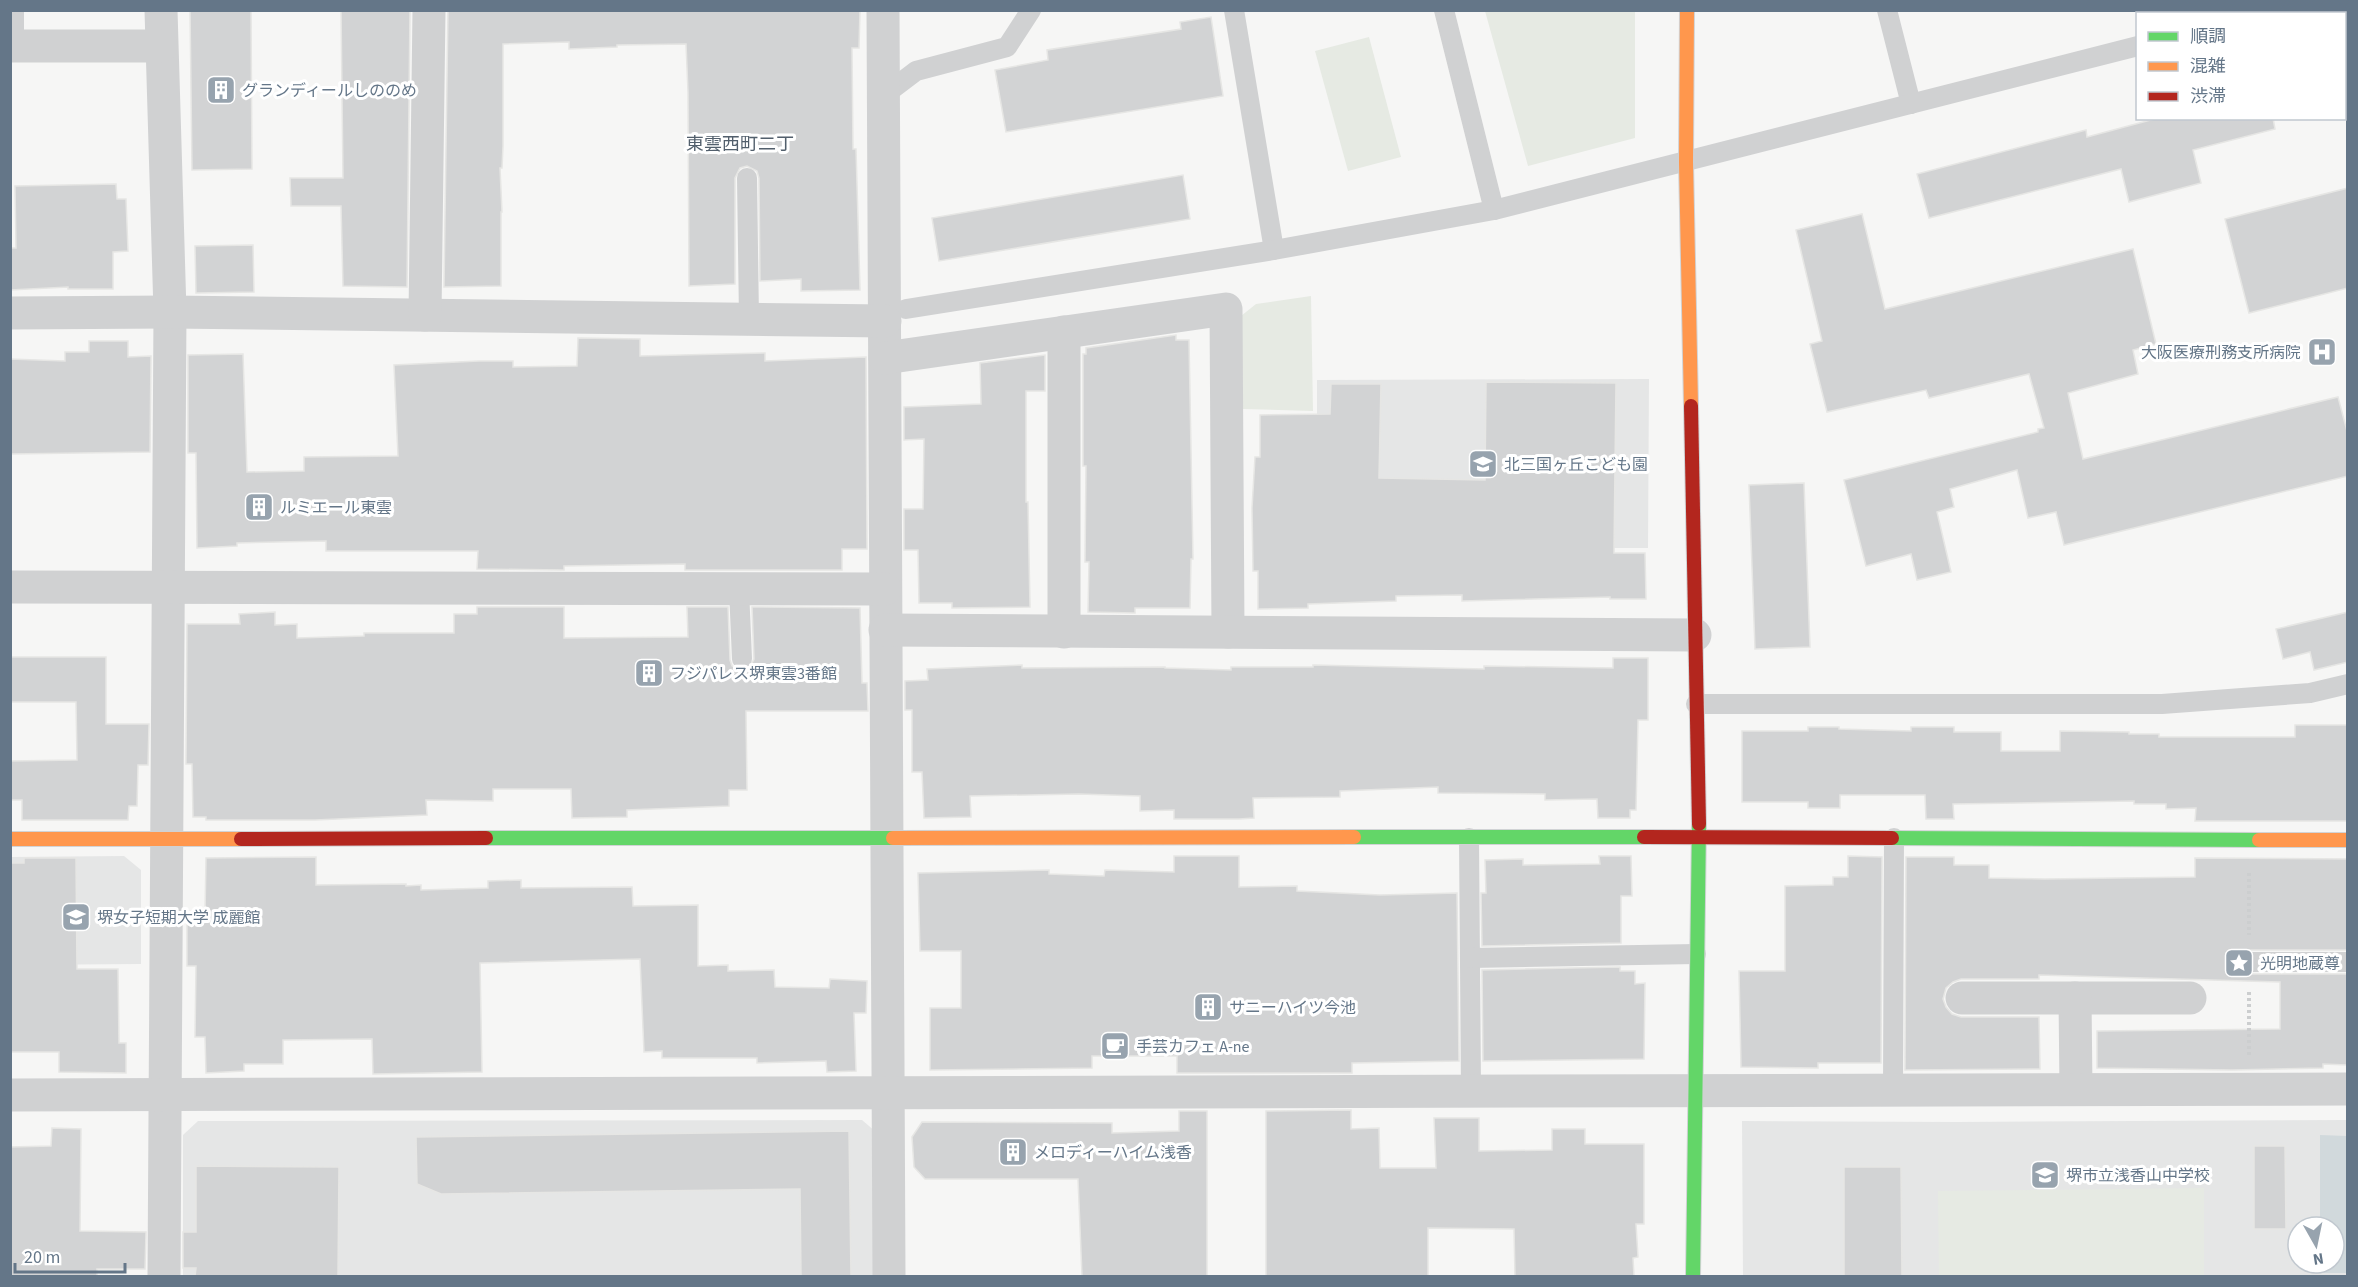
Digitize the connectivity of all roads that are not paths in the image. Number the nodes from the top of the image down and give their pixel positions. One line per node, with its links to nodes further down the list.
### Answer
1 (14, 10): 10 (lane)
2 (160, 10): 11 (street)
3 (429, 10): 21 (street)
4 (883, 10): 13 (street)
5 (1031, 10): 13 (lane)
6 (1234, 10): 18 (lane)
7 (1444, 10): 17 (lane)
8 (1687, 10): 15 (street)
9 (1887, 10): 14 (lane)
10 (12, 46): 11 (street)
11 (161, 46): 19 (street)
12 (2136, 47): 14 (lane)
13 (884, 96): 22 (street)
14 (1911, 104): 15 (lane)
15 (1686, 162): 17 (lane); 33 (street)
16 (747, 178): 23 (lane)
17 (1494, 210): 18 (lane)
18 (1274, 250): 22 (lane)
19 (170, 312): 20 (street); 21 (street); 27 (street)
20 (10, 313)
21 (425, 315): 23 (street)
22 (895, 315): 23 (street); 25 (street)
23 (749, 319)
24 (1064, 332): 25 (street); 31 (street); 32 (street)
25 (885, 357): 29 (street)
26 (10, 587): 27 (street)
27 (168, 587): 28 (street); 38 (street)
28 (739, 589): 29 (street); 34 (lane)
29 (885, 589): 30 (street)
30 (885, 630): 31 (street); 42 (street)
31 (1064, 632): 32 (street)
32 (1228, 632): 33 (street)
33 (1695, 635): 36 (street)
34 (742, 659)
35 (2348, 684): 36 (lane)
36 (1696, 704): 37 (street)
37 (1699, 837): 39 (street); 40 (street); 44 (street)
38 (167, 838): 41 (street); 42 (street); 57 (street)
39 (1469, 838): 42 (street); 45 (lane)
40 (1894, 838): 43 (street); 52 (lane)
41 (10, 839)
42 (885, 839): 56 (street)
43 (2348, 840)
44 (1696, 954): 45 (lane); 51 (street)
45 (1470, 958): 55 (lane)
46 (2249, 962): 47 (lane)
47 (2348, 962)
48 (1962, 998): 49 (street)
49 (2075, 998): 50 (street); 53 (street)
50 (2190, 998)
51 (1694, 1089): 52 (street); 55 (street); 61 (street)
52 (1893, 1089): 53 (street)
53 (2076, 1089): 54 (street)
54 (2348, 1089)
55 (1471, 1090): 56 (street)
56 (886, 1092): 57 (street); 60 (street)
57 (166, 1094): 58 (street); 59 (street)
58 (10, 1095)
59 (164, 1276)
60 (889, 1276)
61 (1694, 1276)

